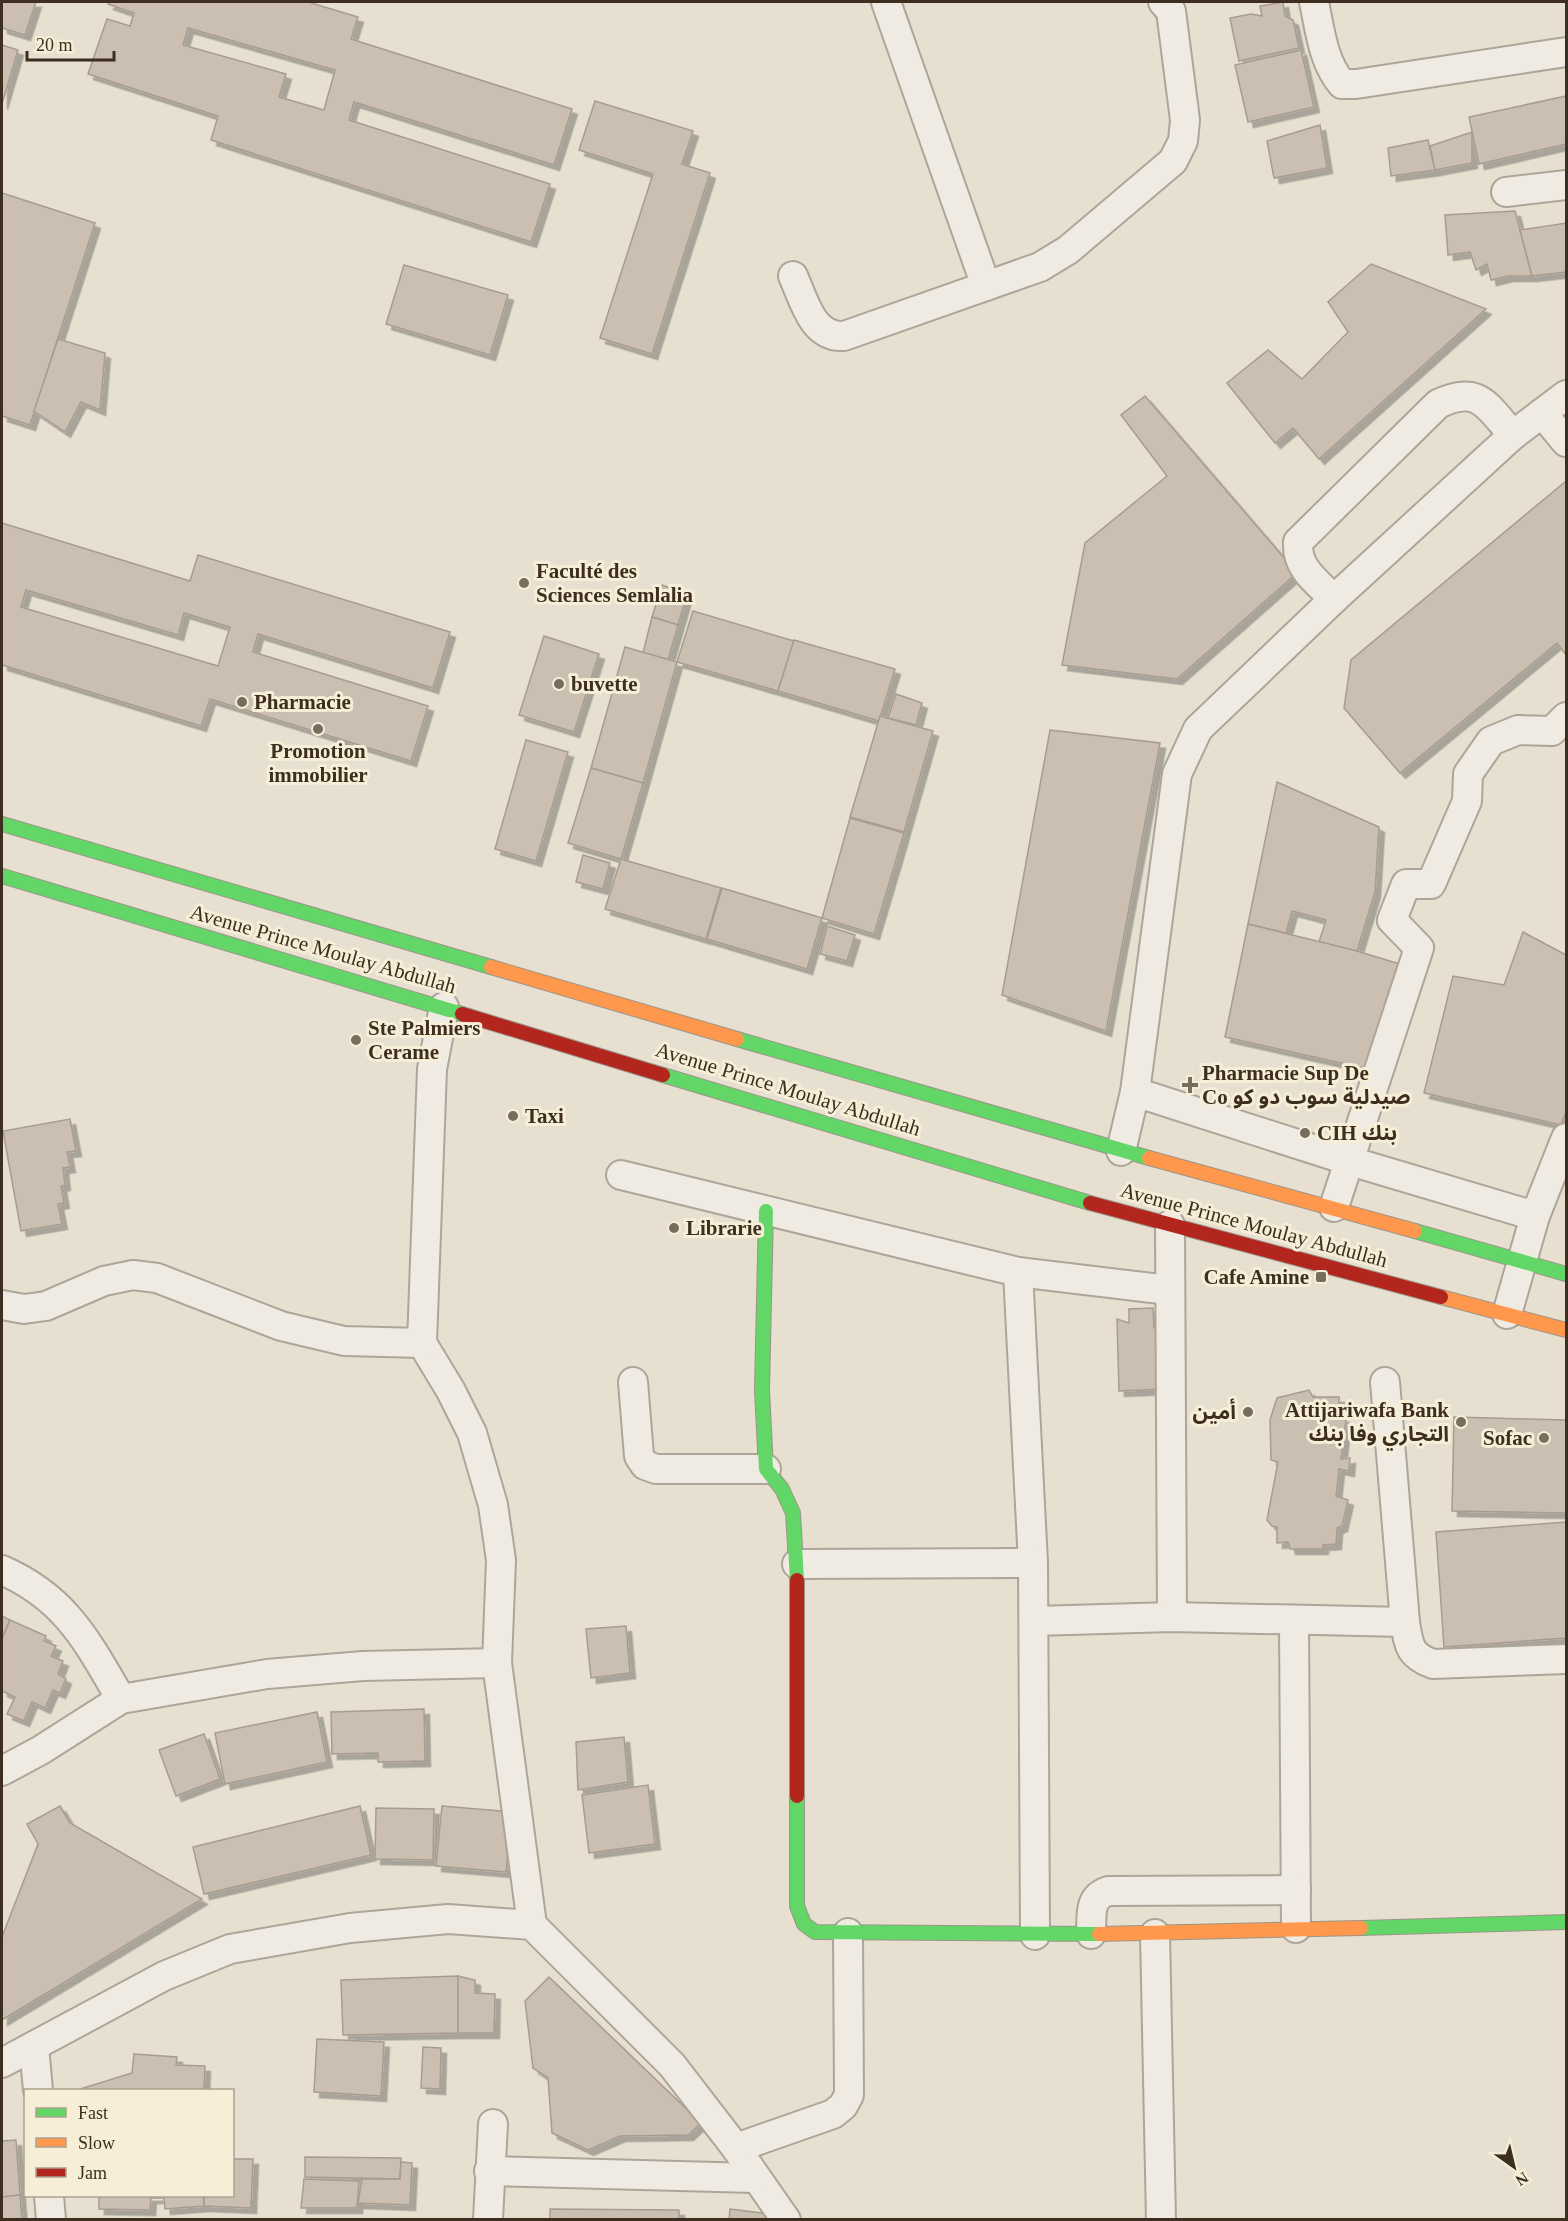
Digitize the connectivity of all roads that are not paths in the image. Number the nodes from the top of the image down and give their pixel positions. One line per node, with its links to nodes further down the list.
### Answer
1 (886, 2): 8 (street)
2 (1314, 2): 4 (street)
3 (1172, 5): 8 (street)
4 (1566, 52)
5 (1566, 185): 6 (street)
6 (1506, 192)
7 (793, 276): 8 (street)
8 (986, 286)
9 (1566, 395): 10 (street)
10 (1542, 413): 11 (street); 12 (street)
11 (1513, 435): 13 (street); 13 (street)
12 (1566, 442)
13 (1334, 599): 18 (street)
14 (1566, 717): 21 (street)
15 (2, 824): 20 (main road, Avenue Prince Moulay Abdullah)
16 (2, 876): 17 (main road, Avenue Prince Moulay Abdullah)
17 (444, 1007): 26 (main road, Avenue Prince Moulay Abdullah); 34 (street)
18 (1135, 1092): 20 (street); 21 (street)
19 (1566, 1138): 25 (street)
20 (1121, 1151): 23 (main road, Avenue Prince Moulay Abdullah)
21 (1350, 1161): 23 (street); 25 (street)
22 (621, 1175): 24 (street)
23 (1334, 1207): 27 (main road, Avenue Prince Moulay Abdullah)
24 (766, 1211): 28 (street); 37 (main road)
25 (1535, 1216): 27 (street)
26 (1170, 1225): 30 (street); 32 (main road, Avenue Prince Moulay Abdullah)
27 (1521, 1262): 29 (main road, Avenue Prince Moulay Abdullah); 32 (street)
28 (1018, 1272): 30 (street); 38 (street)
29 (1566, 1274)
30 (1169, 1290): 41 (street)
31 (2, 1305): 34 (street)
32 (1508, 1314): 33 (main road, Avenue Prince Moulay Abdullah)
33 (1566, 1330)
34 (422, 1342): 46 (street)
35 (633, 1382): 37 (street)
36 (1384, 1382): 44 (street)
37 (766, 1469): 39 (main road)
38 (1033, 1563): 39 (street); 43 (street)
39 (797, 1564): 53 (main road)
40 (2, 1570): 47 (street)
41 (1172, 1617): 42 (street); 43 (street)
42 (1294, 1620): 44 (street); 49 (street)
43 (1035, 1621): 56 (street)
44 (1405, 1622): 45 (street)
45 (1566, 1659)
46 (497, 1663): 47 (street); 51 (street)
47 (122, 1699): 48 (street)
48 (2, 1771)
49 (1296, 1890): 52 (street); 54 (street)
50 (1566, 1922): 52 (main road)
51 (532, 1925): 57 (street); 61 (street)
52 (1296, 1928): 55 (main road)
53 (848, 1933): 56 (main road); 61 (street)
54 (1091, 1934): 55 (main road); 56 (main road)
55 (1155, 1934): 68 (street)
56 (1035, 1935)
57 (34, 2046): 58 (street); 59 (street)
58 (2, 2063)
59 (38, 2089)
60 (493, 2124): 62 (street)
61 (736, 2148): 63 (street)
62 (489, 2171): 63 (street); 66 (street)
63 (755, 2178): 67 (street)
64 (48, 2197): 65 (street)
65 (51, 2220)
66 (488, 2220)
67 (786, 2220)
68 (1161, 2220)

